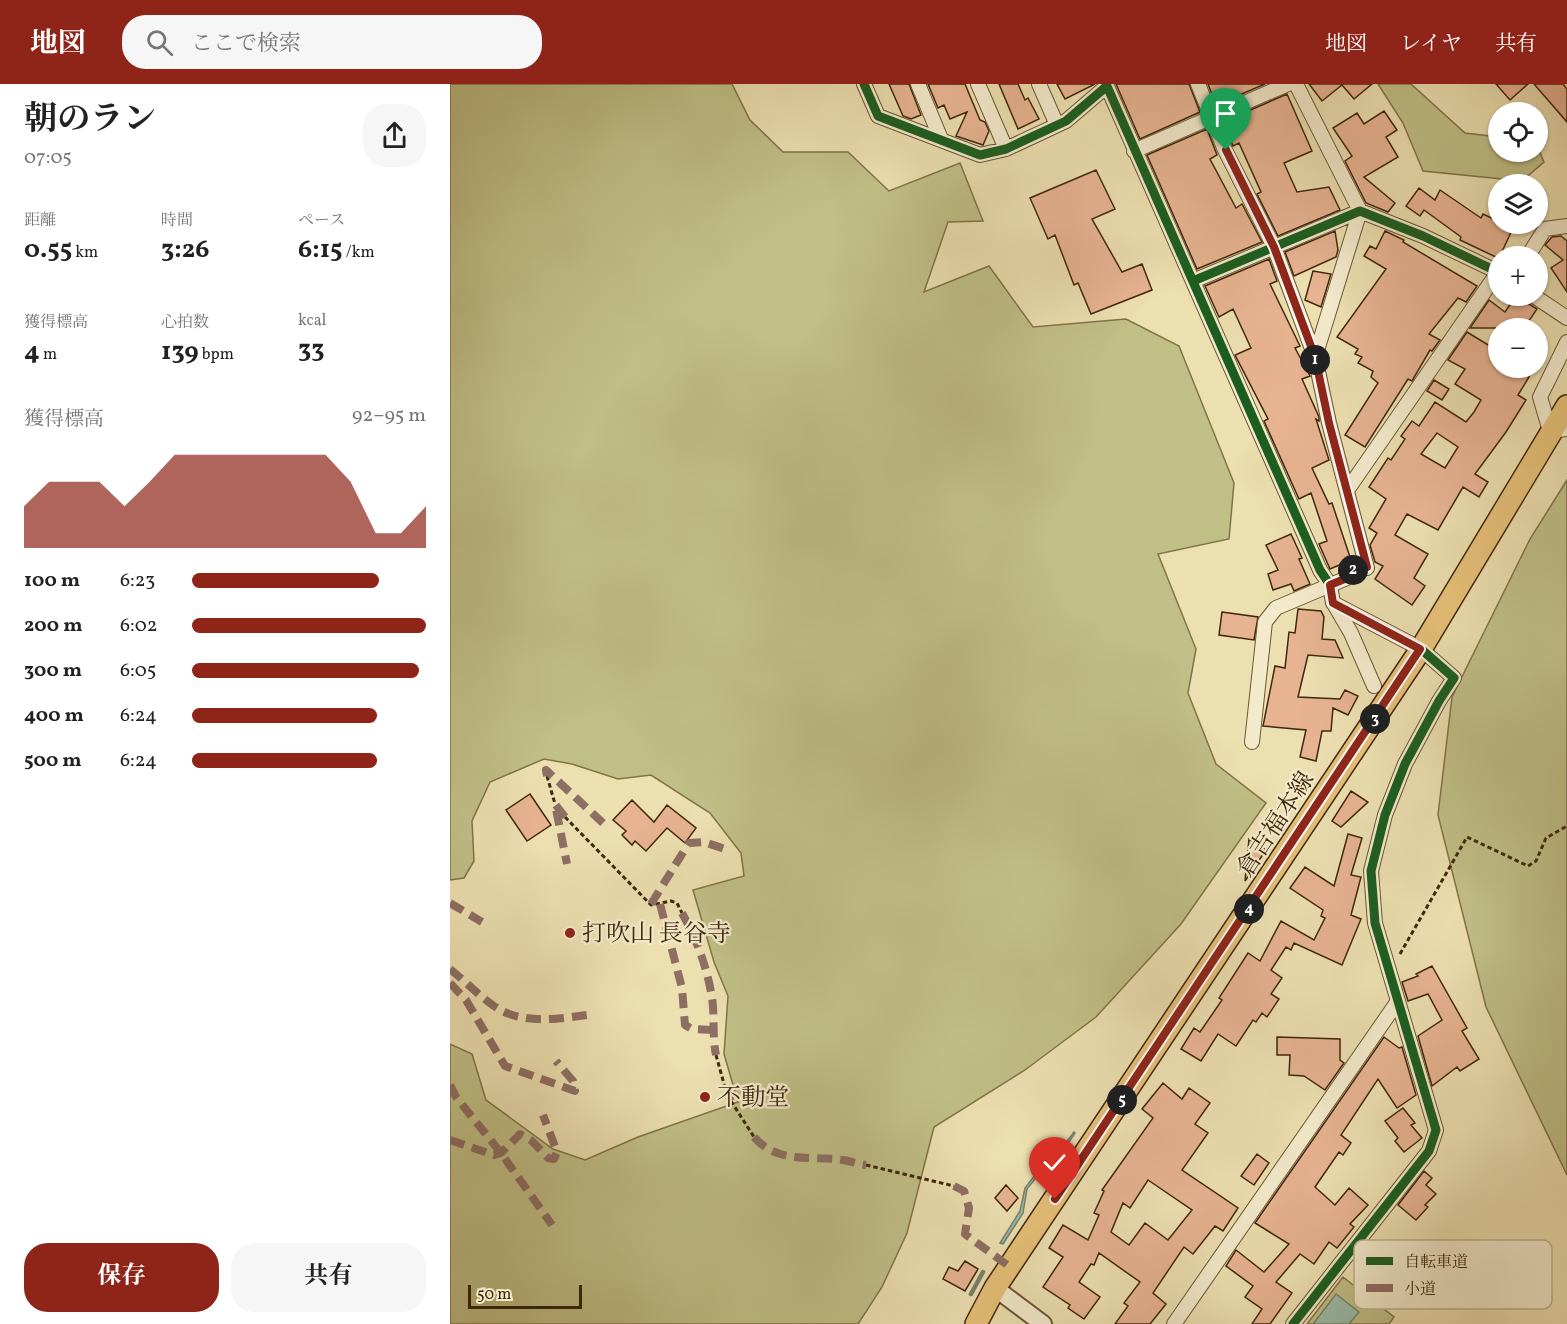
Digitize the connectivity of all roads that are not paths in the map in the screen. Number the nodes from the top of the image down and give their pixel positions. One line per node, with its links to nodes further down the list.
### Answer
1 (864, 84): 11 (street)
2 (918, 84): 11 (street)
3 (978, 84): 12 (street)
4 (1039, 84): 10 (street)
5 (1198, 84): 9 (street)
6 (1288, 84): 9 (street)
7 (1296, 84): 14 (street)
8 (1107, 85): 10 (street); 13 (street)
9 (1211, 116): 13 (street); 17 (street)
10 (1058, 125): 12 (street)
11 (941, 139): 12 (street)
12 (1006, 149)
13 (1134, 151): 19 (street)
14 (1360, 211): 17 (street); 18 (street); 24 (street)
15 (1567, 226): 16 (street)
16 (1535, 246)
17 (1274, 247): 19 (street); 24 (street)
18 (1488, 267)
19 (1193, 281): 28 (street)
20 (1488, 286): 27 (street)
21 (1548, 305): 22 (street)
22 (1567, 318)
23 (1567, 342): 26 (street)
24 (1315, 357): 27 (street)
25 (1567, 406): 26 (main road, 倉吉福本線)
26 (1559, 430): 30 (main road, 倉吉福本線)
27 (1348, 489): 28 (street)
28 (1330, 585): 29 (street); 32 (street)
29 (1333, 603): 30 (street); 31 (street)
30 (1420, 649): 33 (street); 36 (main road, 倉吉福本線)
31 (1374, 686)
32 (1252, 742)
33 (1398, 1001): 34 (street); 39 (street)
34 (1360, 1240)
35 (1354, 1247): 40 (street)
36 (995, 1288): 37 (main road, 倉吉福本線); 38 (street)
37 (976, 1324)
38 (1043, 1324)
39 (1174, 1324)
40 (1293, 1324)

